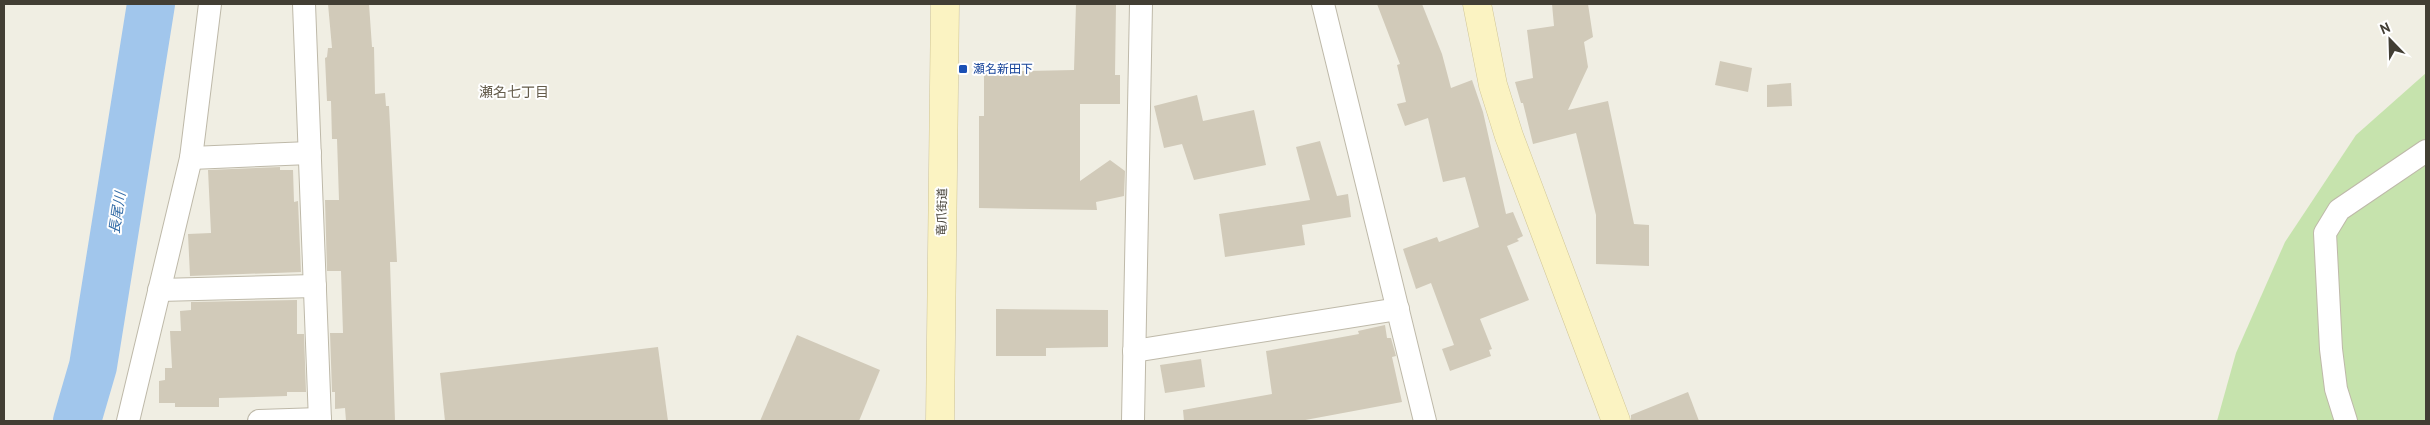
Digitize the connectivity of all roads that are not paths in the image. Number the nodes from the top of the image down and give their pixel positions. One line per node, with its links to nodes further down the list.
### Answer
1 (210, 4): 9 (street)
2 (304, 4): 8 (street)
3 (945, 4): 17 (street, 竜爪街道)
4 (1141, 4): 13 (street)
5 (1323, 4): 12 (street)
6 (1477, 4): 20 (street)
7 (2426, 152): 21 (street)
8 (310, 153): 9 (street); 10 (street)
9 (192, 158): 11 (street)
10 (315, 286): 11 (street); 14 (street)
11 (160, 290): 15 (street)
12 (1398, 309): 13 (street); 19 (street)
13 (1134, 351): 18 (street)
14 (320, 420): 16 (street)
15 (128, 421)
16 (259, 421)
17 (940, 421)
18 (1133, 421)
19 (1425, 421)
20 (1616, 421)
21 (2346, 421)

